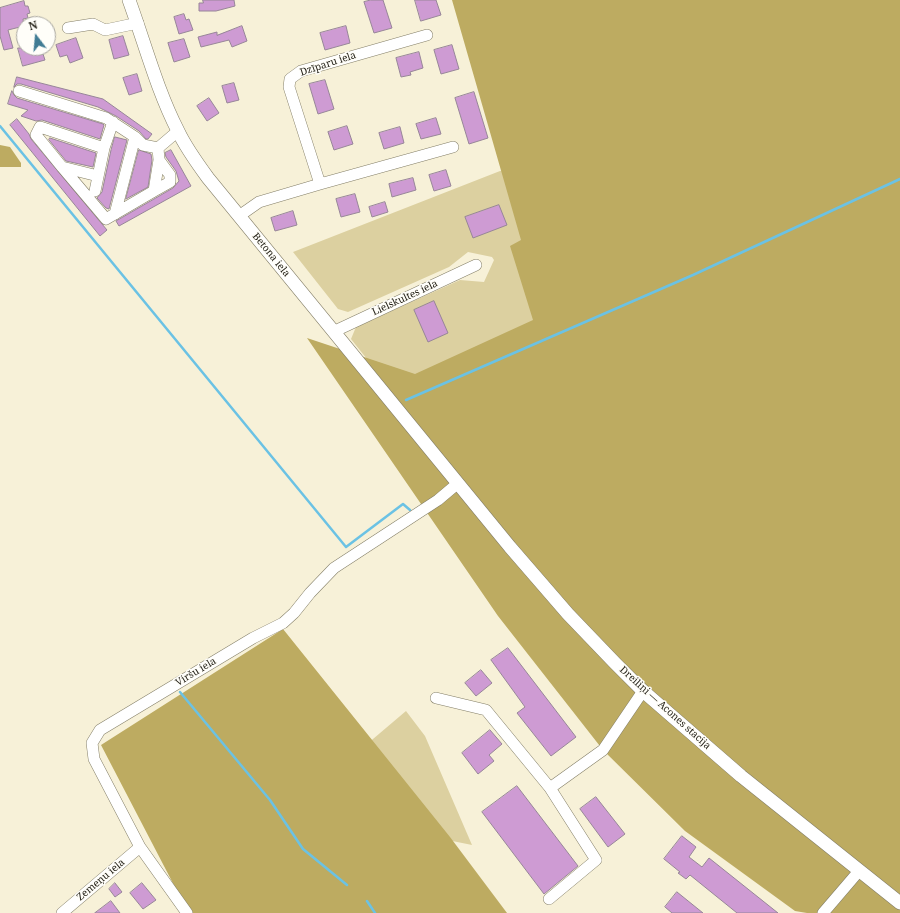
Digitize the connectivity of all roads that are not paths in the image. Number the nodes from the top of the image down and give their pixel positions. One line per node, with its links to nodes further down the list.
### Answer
1 (129, 0): 2 (main road, Betona iela)
2 (138, 22): 3 (street); 7 (main road, Betona iela)
3 (68, 28)
4 (427, 35): 14 (street, Dzīparu iela)
5 (19, 91): 6 (street)
6 (113, 122): 8 (street); 10 (street)
7 (178, 131): 11 (street); 17 (main road, Betona iela)
8 (135, 138): 11 (street); 16 (street)
9 (453, 147): 14 (street)
10 (104, 148): 12 (street); 13 (street)
11 (158, 148): 16 (street)
12 (62, 167): 13 (street); 16 (street)
13 (98, 176): 15 (street)
14 (320, 184): 17 (street)
15 (95, 191)
16 (115, 214)
17 (239, 216): 19 (main road, Betona iela)
18 (476, 265): 19 (street, Lielskultes iela)
19 (335, 331): 20 (main road, Betona iela)
20 (458, 484): 21 (main road, Dreiliņi — Acones stacija); 24 (street, Viršu iela)
21 (643, 691): 23 (street); 25 (main road, Dreiliņi — Acones stacija)
22 (436, 698): 23 (street)
23 (550, 788): 26 (street)
24 (140, 847): 28 (street, Zemeņu iela); 29 (street, Viršu iela)
25 (859, 871): 27 (main road, Dreiliņi — Acones stacija); 30 (street)
26 (549, 899)
27 (900, 903)
28 (62, 913)
29 (187, 913)
30 (823, 913)

